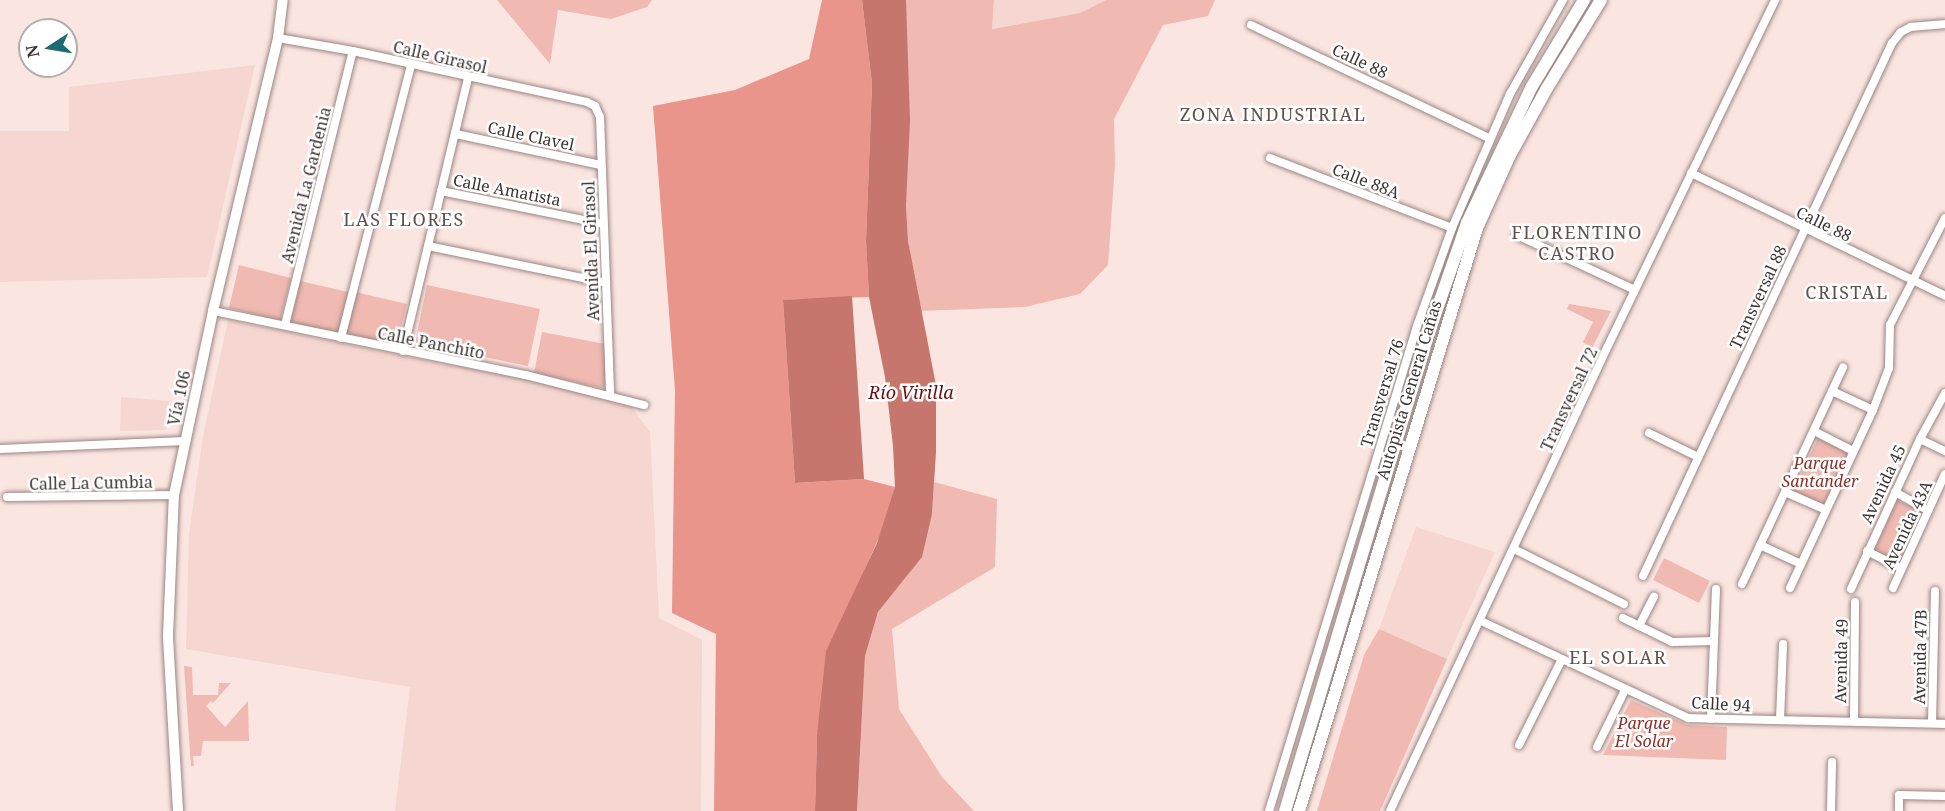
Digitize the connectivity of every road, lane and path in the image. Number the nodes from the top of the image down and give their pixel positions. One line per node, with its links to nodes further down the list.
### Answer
1 (283, 0): 8 (main road, Vía 106)
2 (1563, 0): 14 (street, Transversal 76)
3 (1584, 0): 88 (highway, Autopista General Cañas)
4 (1601, 0): 89 (highway, Autopista General Cañas)
5 (1775, 0): 17 (street, Transversal 72)
6 (1945, 24): 22 (street, Transversal 88)
7 (1251, 25): 14 (street, Calle 88)
8 (278, 38): 9 (street, Calle Girasol); 29 (main road, Vía 106)
9 (353, 51): 10 (street, Calle Girasol); 30 (street, Avenida La Gardenia)
10 (411, 65): 11 (street, Calle Girasol); 31 (street)
11 (468, 78): 12 (street, Calle Girasol); 13 (street)
12 (595, 106): 16 (street, Avenida El Girasol)
13 (456, 134): 16 (street, Calle Clavel); 18 (street)
14 (1490, 138): 21 (street, Transversal 76)
15 (1270, 159): 21 (street, Calle 88A)
16 (601, 165): 20 (street, Avenida El Girasol)
17 (1692, 173): 22 (street, Calle 88); 27 (street, Transversal 72)
18 (441, 191): 20 (street, Calle Amatista); 24 (street)
19 (1945, 218): 25 (street)
20 (603, 224): 26 (street, Avenida El Girasol)
21 (1452, 228): 87 (street, Transversal 76)
22 (1804, 229): 25 (street, Calle 88); 46 (street, Transversal 88)
23 (1517, 235): 27 (street)
24 (428, 246): 26 (street); 32 (street)
25 (1913, 282): 28 (street, Calle 88); 38 (street)
26 (606, 283): 36 (street, Avenida El Girasol)
27 (1635, 291): 55 (street, Transversal 72)
28 (1945, 296)
29 (213, 311): 30 (street, Calle Panchito); 42 (main road, Vía 106)
30 (285, 325): 31 (street, Calle Panchito)
31 (341, 338): 32 (street, Calle Panchito)
32 (403, 351): 36 (street, Calle Panchito)
33 (1844, 367): 34 (street)
34 (1832, 391): 38 (street); 39 (street)
35 (1945, 393): 41 (street, Avenida 45)
36 (610, 396): 37 (street, Calle Panchito)
37 (644, 405)
38 (1873, 410): 44 (street)
39 (1814, 430): 44 (street); 48 (street)
40 (1650, 433): 46 (street)
41 (1920, 439): 45 (street); 49 (street, Avenida 45)
42 (185, 441): 43 (street); 50 (main road, Vía 106)
43 (0, 449)
44 (1853, 451): 52 (street)
45 (1945, 452)
46 (1698, 457): 59 (street, Transversal 88)
47 (1945, 474): 53 (street, Avenida 43A)
48 (1785, 492): 52 (street); 54 (street)
49 (1895, 492): 53 (street); 56 (street, Avenida 45)
50 (174, 495): 51 (street, Calle La Cumbia); 86 (main road, Vía 106)
51 (7, 497)
52 (1824, 510): 57 (street)
53 (1928, 510): 58 (street, Avenida 43A)
54 (1760, 545): 57 (street); 60 (street)
55 (1514, 549): 68 (street); 70 (street, Transversal 72)
56 (1867, 551): 58 (street); 64 (street, Avenida 45)
57 (1801, 564): 61 (street)
58 (1901, 568): 62 (street, Avenida 43A)
59 (1643, 576)
60 (1742, 584)
61 (1790, 588)
62 (1893, 588)
63 (1716, 589): 72 (street)
64 (1851, 589)
65 (1935, 591): 79 (street, Avenida 47B)
66 (1654, 597): 71 (street)
67 (1856, 602): 78 (street, Avenida 49)
68 (1624, 604)
69 (1623, 618): 71 (street)
70 (1481, 621): 74 (street, Calle 94); 85 (street, Transversal 72)
71 (1640, 626): 72 (street)
72 (1714, 641): 76 (street)
73 (1783, 644): 77 (street)
74 (1562, 659): 75 (street, Calle 94); 81 (street)
75 (1624, 690): 76 (street, Calle 94); 82 (street)
76 (1711, 719): 77 (street, Calle 94)
77 (1780, 720): 78 (street, Calle 94)
78 (1854, 721): 79 (street, Calle 94)
79 (1932, 723): 80 (street, Calle 94)
80 (1945, 724)
81 (1519, 745)
82 (1598, 747)
83 (1832, 762): 90 (street)
84 (1945, 796): 91 (street)
85 (1393, 810)
86 (178, 811)
87 (1269, 811)
88 (1285, 811)
89 (1299, 811)
90 (1831, 811)
91 (1899, 811)

